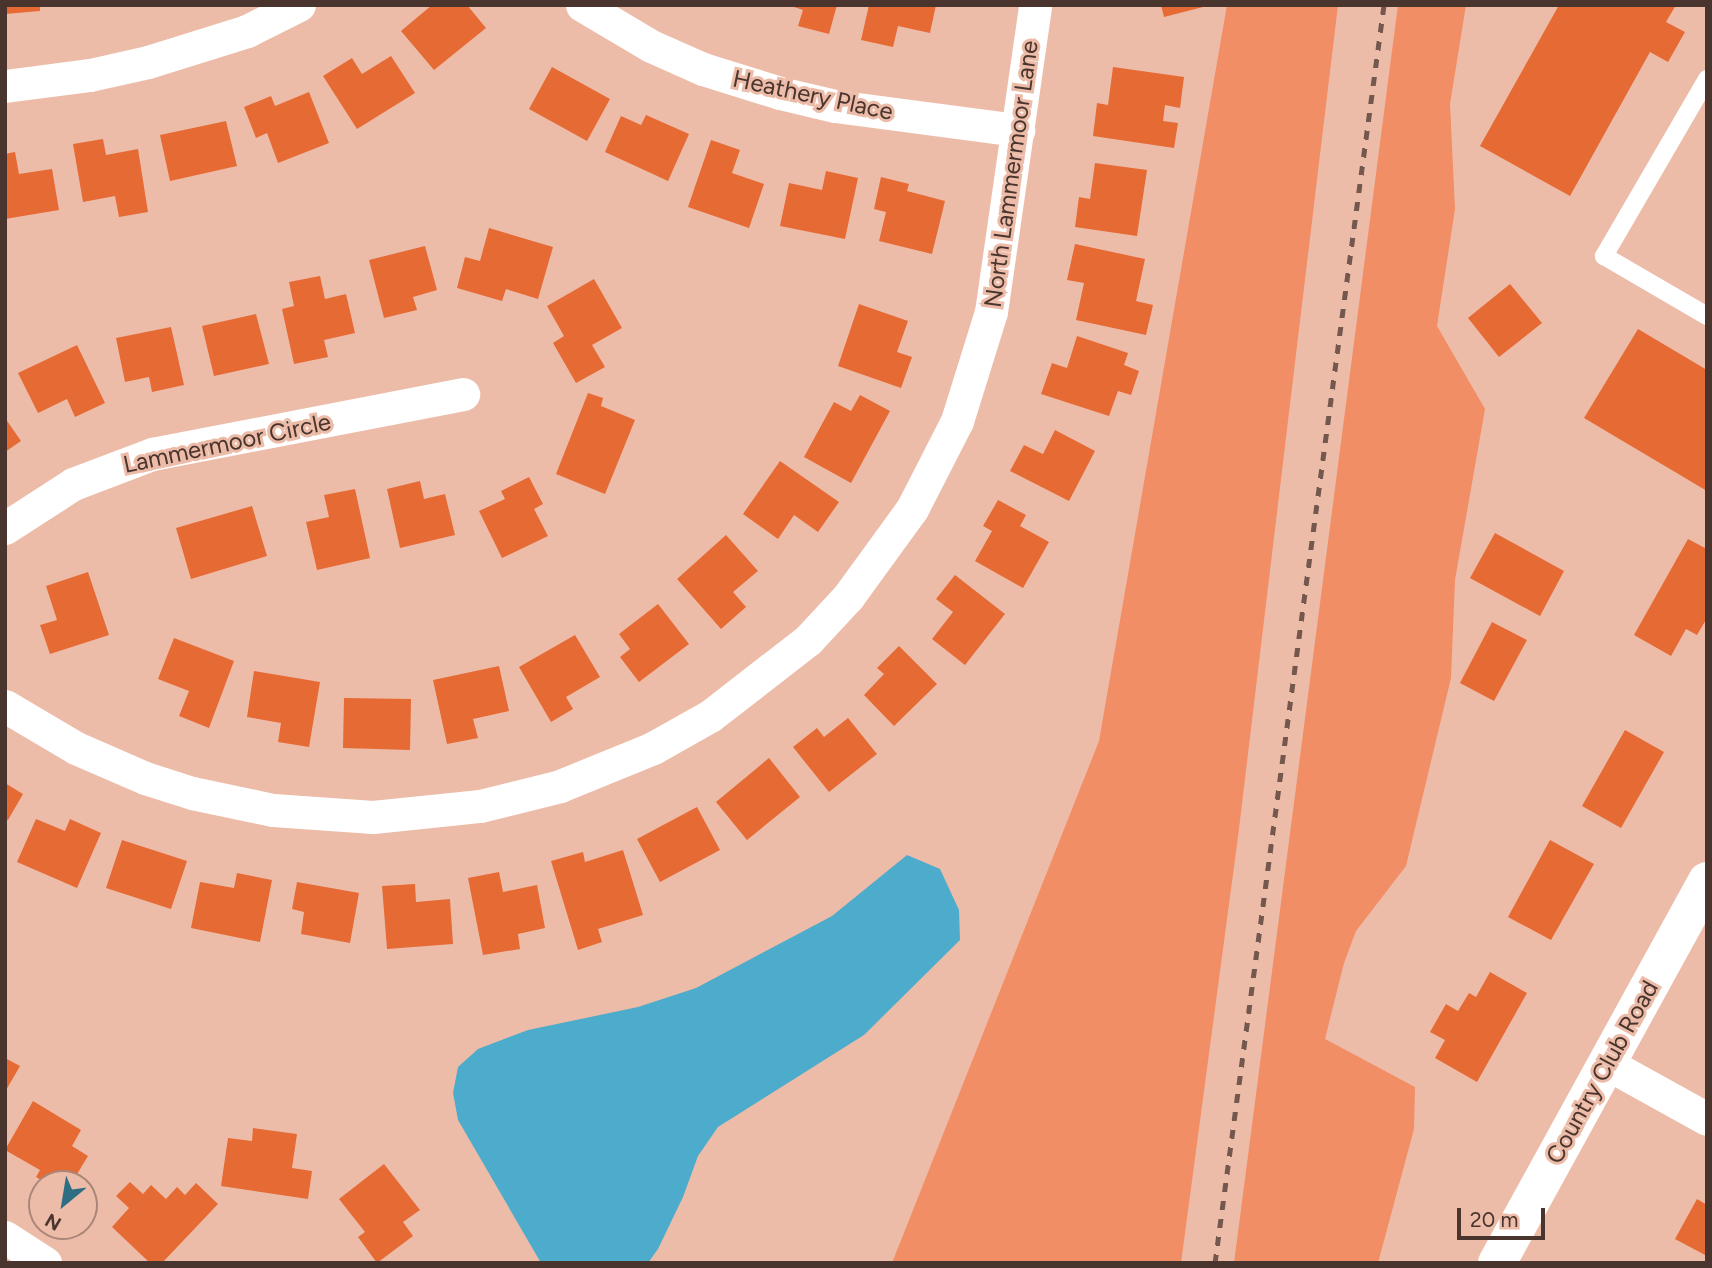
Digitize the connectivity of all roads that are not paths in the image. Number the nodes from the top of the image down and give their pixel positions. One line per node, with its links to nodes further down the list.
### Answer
1 (299, 5): 5 (street)
2 (582, 5): 6 (street, Heathery Place)
3 (1035, 5): 6 (street, North Lammermoor Lane)
4 (1707, 79): 7 (lane)
5 (5, 86)
6 (1018, 130): 10 (street, North Lammermoor Lane)
7 (1707, 316)
8 (463, 394): 9 (street, Lammermoor Circle)
9 (5, 528)
10 (5, 706)
11 (1707, 881): 12 (main road, Country Club Road)
12 (1606, 1063): 13 (street); 16 (main road, Country Club Road)
13 (1707, 1119)
14 (5, 1237): 15 (street)
15 (45, 1263)
16 (1497, 1263)

